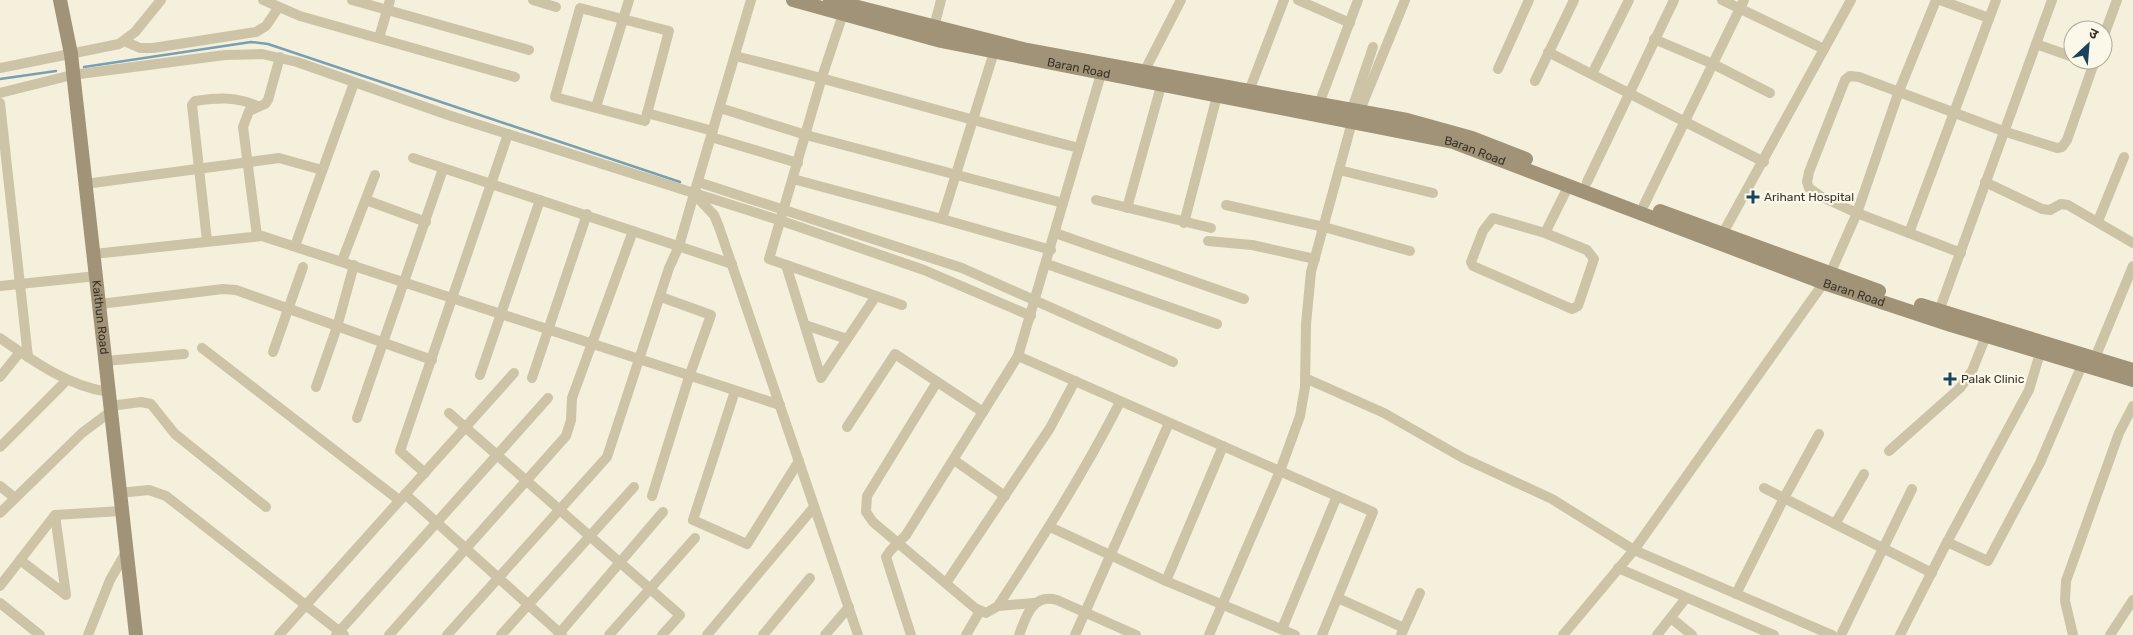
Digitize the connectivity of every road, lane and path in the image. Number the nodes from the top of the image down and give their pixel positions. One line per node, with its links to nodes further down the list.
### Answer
1 (60, 0): 46 (main road, Kaithun Road)
2 (160, 0): 38 (street)
3 (262, 0): 29 (street)
4 (352, 0): 27 (street)
5 (533, 0): 28 (street)
6 (629, 0): 31 (street)
7 (751, 0): 47 (street)
8 (793, 0): 30 (main road, Baran Road)
9 (830, 0): 35 (main road, Baran Road)
10 (941, 0): 35 (street)
11 (1182, 0): 52 (street)
12 (1284, 0): 62 (street)
13 (1298, 0): 34 (street)
14 (1358, 0): 34 (street)
15 (1404, 0): 75 (street)
16 (1529, 0): 51 (street)
17 (1574, 0): 44 (street)
18 (1629, 0): 55 (street)
19 (1674, 0): 37 (street)
20 (1722, 0): 26 (street)
21 (1851, 0): 41 (street)
22 (1938, 0): 32 (street); 63 (street)
23 (1996, 0): 32 (street)
24 (2052, 0): 39 (street)
25 (2117, 0): 33 (street)
26 (1742, 4): 41 (street); 49 (street)
27 (389, 5): 36 (street); 42 (street)
28 (556, 7)
29 (278, 8): 36 (street); 38 (street)
30 (843, 14): 43 (main road, Baran Road); 58 (street)
31 (624, 18): 71 (street); 71 (street); 74 (street)
32 (1990, 18): 73 (street)
33 (2110, 20)
34 (1350, 22): 69 (street)
35 (934, 27): 52 (main road, Baran Road)
36 (379, 38): 57 (street)
37 (1654, 39): 49 (street); 66 (street)
38 (124, 42): 46 (street)
39 (2036, 44): 45 (street); 78 (street)
40 (1373, 47): 75 (street)
41 (1824, 49): 86 (street)
42 (529, 50)
43 (994, 52): 54 (main road, Baran Road); 77 (street)
44 (1548, 52): 55 (street); 59 (street)
45 (2063, 53)
46 (71, 54): 50 (street); 56 (main road, Kaithun Road)
47 (735, 56): 58 (street); 72 (street)
48 (280, 57): 56 (street); 60 (street); 70 (street)
49 (1713, 64): 65 (street); 76 (street)
50 (0, 68)
51 (1498, 69)
52 (1145, 70): 62 (main road, Baran Road)
53 (2091, 70): 78 (street)
54 (1101, 74): 61 (main road, Baran Road); 82 (street)
55 (1592, 74): 66 (street)
56 (72, 75): 64 (street); 98 (main road, Kaithun Road)
57 (515, 77)
58 (822, 77): 77 (street); 81 (street)
59 (1535, 81)
60 (354, 83): 79 (street); 90 (street)
61 (1162, 86): 67 (main road, Baran Road); 109 (street)
62 (1249, 91): 69 (main road, Baran Road)
63 (1900, 91): 73 (street); 111 (street); 111 (street)
64 (0, 92)
65 (1770, 93)
66 (1630, 95): 76 (street); 96 (street)
67 (1217, 96): 75 (main road, Baran Road); 117 (street)
68 (0, 102): 146 (street)
69 (1319, 104): 75 (main road, Baran Road)
70 (256, 106): 85 (street); 88 (street)
71 (596, 107): 74 (street)
72 (720, 108): 80 (street); 81 (street)
73 (1953, 112): 78 (street); 123 (street)
74 (647, 113): 80 (street)
75 (1355, 114): 91 (street); 96 (main road, Baran Road); 100 (main road, Baran Road)
76 (1685, 121): 86 (street); 107 (street)
77 (974, 122): 82 (street); 93 (street)
78 (2003, 131): 97 (street)
79 (508, 134): 99 (street); 102 (street)
80 (712, 134): 87 (street); 95 (street)
81 (806, 135): 87 (street); 93 (street)
82 (1079, 148): 106 (street)
83 (2124, 157): 115 (street)
84 (413, 158): 89 (street)
85 (246, 161): 88 (street); 90 (street); 125 (street)
86 (1764, 162): 124 (street)
87 (798, 163): 94 (street)
88 (198, 169): 98 (street); 126 (street)
89 (443, 169): 99 (street); 116 (street)
90 (322, 170): 129 (street)
91 (1339, 170): 101 (street); 118 (street)
92 (375, 175): 103 (street)
93 (957, 176): 106 (street); 113 (street)
94 (793, 179): 110 (street); 113 (street)
95 (698, 182): 102 (street); 110 (street)
96 (1588, 182): 107 (main road, Baran Road)
97 (1985, 182): 115 (street); 133 (street)
98 (85, 184): 134 (main road, Kaithun Road)
99 (491, 184): 104 (street); 150 (street)
100 (1569, 186): 122 (street); 144 (main road, Baran Road)
101 (1434, 193)
102 (694, 194): 114 (street); 130 (street); 137 (street)
103 (366, 200): 116 (street); 136 (street)
104 (540, 200): 112 (street); 157 (street)
105 (1096, 200): 109 (street)
106 (1063, 203): 121 (street)
107 (1644, 205): 124 (main road, Baran Road)
108 (1226, 206): 118 (street)
109 (1127, 208): 117 (street)
110 (785, 210): 114 (street); 152 (street)
111 (1857, 213): 123 (street); 144 (street)
112 (587, 214): 120 (street); 162 (street)
113 (942, 218): 131 (street)
114 (782, 221): 140 (street); 158 (street)
115 (2098, 221): 128 (street)
116 (426, 222): 145 (street)
117 (1184, 223): 119 (street)
118 (1324, 227): 132 (street); 135 (street)
119 (1211, 228)
120 (633, 231): 130 (street); 167 (street)
121 (1055, 233): 131 (street); 151 (street)
122 (1545, 233): 122 (street)
123 (1909, 233): 133 (street)
124 (1723, 234): 144 (main road, Baran Road)
125 (257, 236): 126 (street); 129 (street)
126 (207, 241): 134 (street)
127 (1208, 241): 135 (street)
128 (2133, 243)
129 (295, 246): 136 (street)
130 (679, 246): 137 (street); 149 (street)
131 (1051, 250): 138 (street)
132 (1410, 251)
133 (1961, 253): 156 (street)
134 (94, 254): 143 (main road, Kaithun Road)
135 (1315, 259): 186 (street)
136 (342, 261): 139 (street)
137 (732, 264): 196 (street)
138 (1047, 264): 152 (street); 159 (street)
139 (354, 265): 145 (street); 161 (street)
140 (786, 265): 148 (street); 160 (street)
141 (2133, 266): 174 (street)
142 (303, 267): 155 (street)
143 (97, 276): 146 (street); 153 (main road, Kaithun Road)
144 (1827, 278): 156 (main road, Baran Road); 163 (main road, Baran Road); 243 (street)
145 (404, 282): 150 (street); 166 (street)
146 (21, 285): 147 (street); 171 (street)
147 (0, 286)
148 (876, 296): 154 (street); 165 (street)
149 (660, 297): 177 (street); 184 (street)
150 (453, 298): 157 (street); 175 (street)
151 (1244, 299)
152 (1036, 300): 158 (street); 178 (street)
153 (100, 304): 155 (street); 176 (main road, Kaithun Road)
154 (902, 305)
155 (289, 310): 161 (street); 169 (street)
156 (1939, 311): 174 (main road, Baran Road)
157 (501, 314): 162 (street); 182 (street)
158 (1031, 316): 173 (street)
159 (1217, 324)
160 (805, 325): 165 (street); 165 (street)
161 (337, 327): 166 (street); 191 (street)
162 (548, 329): 167 (street); 185 (street)
163 (1986, 336): 170 (main road, Baran Road); 208 (street)
164 (0, 338): 171 (street)
165 (847, 339)
166 (384, 343): 175 (street); 201 (street)
167 (592, 344): 177 (street); 215 (street)
168 (202, 348): 225 (street)
169 (273, 352)
170 (2040, 353): 179 (main road, Baran Road); 240 (street)
171 (24, 354): 183 (street); 187 (street)
172 (184, 354): 176 (street)
173 (1018, 356): 190 (street); 199 (street)
174 (2095, 358): 180 (main road, Baran Road)
175 (432, 360): 213 (street)
176 (105, 361): 193 (main road, Kaithun Road)
177 (640, 361): 184 (street); 229 (street)
178 (1173, 362)
179 (2082, 365): 188 (main road, Baran Road); 240 (street)
180 (2133, 370)
181 (514, 374): 203 (street)
182 (480, 376)
183 (0, 377)
184 (689, 377): 192 (street); 221 (street)
185 (532, 378)
186 (1305, 378): 212 (street); 243 (street)
187 (67, 380): 193 (street); 207 (street)
188 (2133, 380)
189 (937, 382): 199 (street); 204 (street); 239 (street)
190 (1075, 382): 195 (street); 222 (street)
191 (316, 387)
192 (735, 391): 196 (street); 210 (street)
193 (108, 392): 198 (main road, Kaithun Road)
194 (548, 398): 209 (street)
195 (1120, 402): 202 (street); 236 (street)
196 (780, 405): 210 (street)
197 (2133, 406): 303 (street)
198 (110, 409): 220 (main road, Kaithun Road); 224 (street); 227 (street)
199 (983, 412): 211 (street)
200 (449, 413): 203 (street)
201 (357, 418)
202 (1169, 423): 206 (street); 245 (street)
203 (466, 427): 209 (street); 213 (street)
204 (847, 427)
205 (1819, 434): 226 (street)
206 (1223, 446): 212 (street); 252 (street)
207 (0, 447)
208 (1889, 451)
209 (497, 455): 215 (street); 234 (street)
210 (799, 460): 228 (street)
211 (954, 460): 222 (street); 239 (street)
212 (1280, 471): 223 (street); 263 (street)
213 (425, 473): 225 (street)
214 (1864, 474): 235 (street)
215 (527, 482): 229 (street); 241 (street)
216 (0, 486): 224 (street)
217 (634, 487): 237 (street)
218 (1764, 488): 226 (street)
219 (1912, 489): 242 (street)
220 (120, 493): 230 (main road, Kaithun Road); 264 (street)
221 (652, 496)
222 (1005, 496): 253 (street)
223 (1337, 496): 258 (street); 271 (street)
224 (15, 498): 232 (street)
225 (402, 498): 234 (street); 264 (street)
226 (1784, 498): 235 (street); 257 (street)
227 (266, 507)
228 (814, 507): 266 (street); 284 (street)
229 (559, 510): 237 (street); 250 (street)
230 (121, 511): 233 (street); 244 (main road, Kaithun Road)
231 (663, 512): 247 (street)
232 (0, 513)
233 (55, 515): 246 (street); 246 (street)
234 (438, 523): 241 (street); 273 (street)
235 (1835, 524): 242 (street)
236 (1050, 527): 245 (street); 267 (street)
237 (590, 537): 247 (street); 265 (street)
238 (695, 538): 255 (street)
239 (899, 542): 253 (street); 288 (street)
240 (1946, 542): 249 (street)
241 (466, 548): 250 (street); 279 (street)
242 (1884, 549): 249 (street); 301 (street)
243 (1634, 550): 248 (street); 257 (street)
244 (126, 552): 276 (street); 277 (main road, Kaithun Road)
245 (1110, 556): 252 (street); 269 (street)
246 (20, 560): 254 (street)
247 (620, 564): 255 (street); 274 (street)
248 (1618, 568): 259 (street); 296 (street)
249 (1932, 573): 302 (street)
250 (499, 577): 265 (street); 280 (street)
251 (810, 578): 285 (street)
252 (1166, 581): 263 (street)
253 (946, 583): 268 (street)
254 (0, 586)
255 (650, 589): 282 (street); 283 (street)
256 (1420, 593): 272 (street)
257 (1736, 594): 300 (street)
258 (1338, 598): 272 (street); 295 (street)
259 (1686, 598): 270 (street); 299 (street)
260 (2133, 600): 304 (street)
261 (0, 603): 275 (street)
262 (1034, 603): 267 (street); 269 (street); 290 (street)
263 (1222, 603): 271 (street); 293 (street)
264 (306, 604): 273 (street); 278 (street)
265 (528, 604): 274 (street); 281 (street)
266 (849, 606): 286 (street); 287 (street)
267 (998, 606): 268 (street)
268 (980, 611): 289 (street)
269 (1085, 612): 291 (street); 292 (street)
270 (1671, 618): 297 (street); 298 (street)
271 (1282, 629): 294 (street)
272 (1403, 632)
273 (340, 634)
274 (560, 634)
275 (40, 635)
276 (88, 635)
277 (136, 635)
278 (279, 635)
279 (389, 635)
280 (446, 635)
281 (501, 635)
282 (609, 635)
283 (662, 635)
284 (707, 635)
285 (762, 635)
286 (825, 635)
287 (858, 635)
288 (911, 635)
289 (966, 635)
290 (1018, 635)
291 (1075, 635)
292 (1136, 635)
293 (1210, 635)
294 (1295, 635)
295 (1322, 635)
296 (1563, 635)
297 (1657, 635)
298 (1692, 635)
299 (1774, 635)
300 (1832, 635)
301 (1841, 635)
302 (1900, 635)
303 (2073, 635)
304 (2110, 635)

